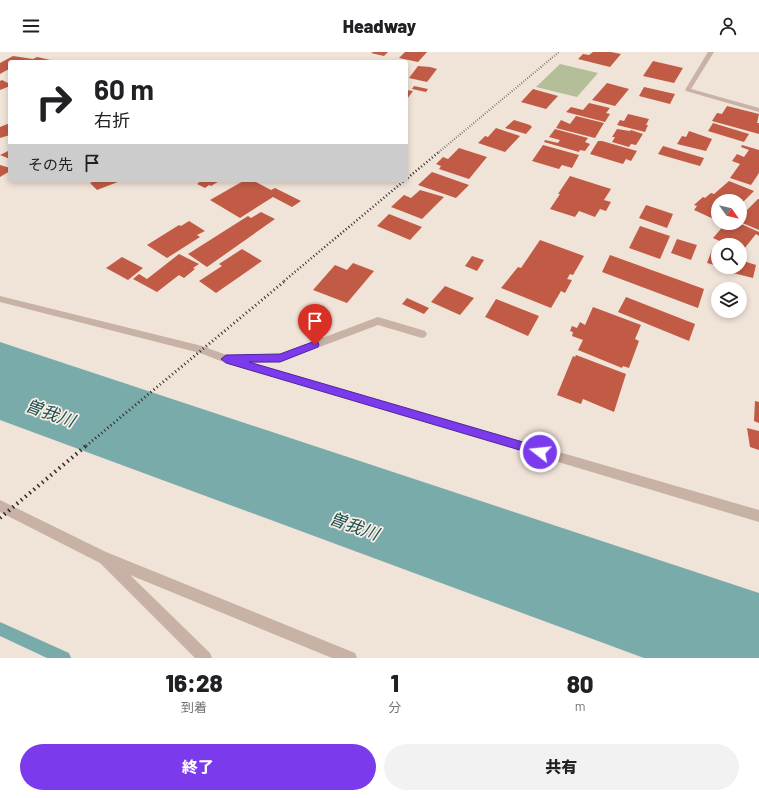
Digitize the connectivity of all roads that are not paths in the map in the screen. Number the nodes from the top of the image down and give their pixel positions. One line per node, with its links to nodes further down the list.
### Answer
1 (711, 52): 2 (street)
2 (759, 110)
3 (0, 299): 5 (street)
4 (422, 334): 5 (street)
5 (226, 359): 7 (street)
6 (0, 506): 8 (street)
7 (759, 516)
8 (102, 557): 9 (street); 10 (street)
9 (205, 658)
10 (350, 658)

